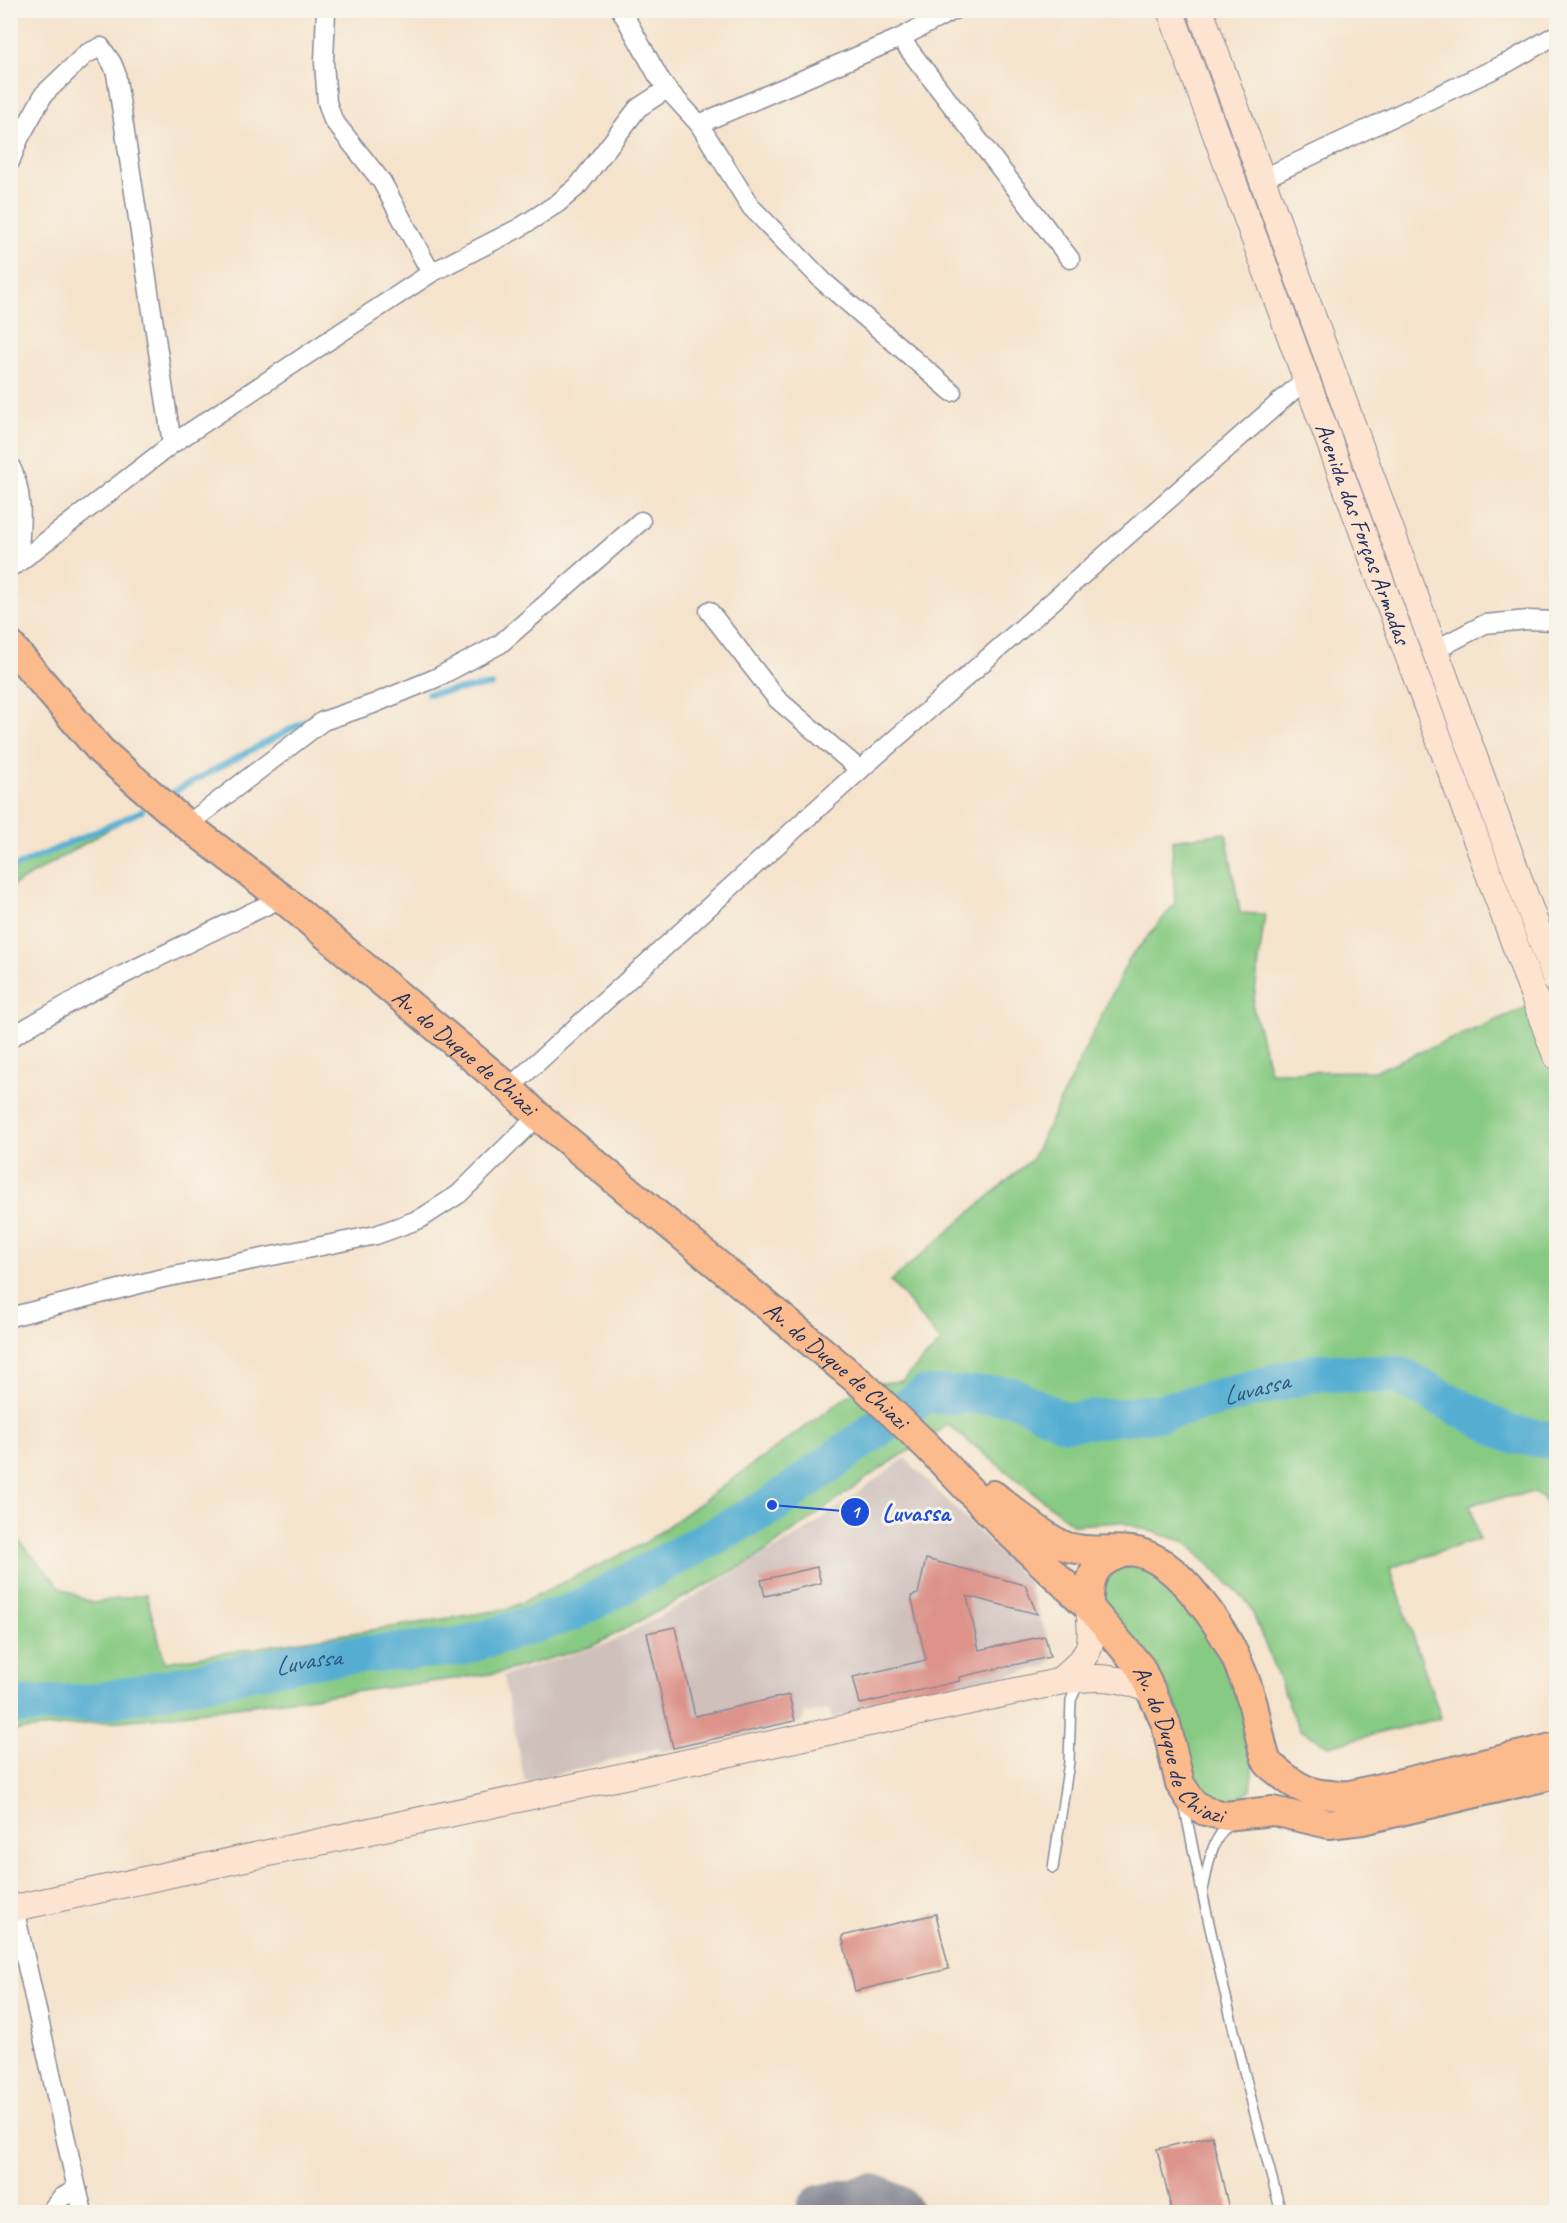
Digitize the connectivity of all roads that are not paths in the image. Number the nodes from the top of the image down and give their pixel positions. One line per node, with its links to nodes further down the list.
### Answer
1 (326, 10): 13 (street)
2 (621, 10): 8 (street)
3 (954, 10): 7 (street)
4 (1170, 10): 14 (main road, Avenida das Forças Armadas)
5 (1200, 10): 11 (main road, Avenida das Forças Armadas)
6 (1557, 34): 11 (street)
7 (900, 38): 9 (street); 12 (street)
8 (667, 89): 9 (street); 13 (street)
9 (699, 124): 15 (street)
10 (10, 162): 16 (street)
11 (1262, 179): 23 (main road, Avenida das Forças Armadas)
12 (1070, 259)
13 (431, 273): 16 (street)
14 (1306, 380): 24 (street); 29 (main road, Avenida das Forças Armadas)
15 (952, 392)
16 (172, 444): 19 (street)
17 (10, 465): 19 (street)
18 (641, 521): 25 (street)
19 (14, 565)
20 (710, 611): 24 (street)
21 (1557, 621): 23 (street)
22 (10, 645): 25 (main road, Av. do Duque de Chiazi)
23 (1435, 650): 27 (main road, Avenida das Forças Armadas)
24 (860, 770): 30 (street)
25 (187, 825): 26 (main road, Av. do Duque de Chiazi)
26 (282, 898): 28 (street); 30 (main road, Av. do Duque de Chiazi)
27 (1556, 974)
28 (10, 1038)
29 (1557, 1056)
30 (509, 1088): 31 (main road, Av. do Duque de Chiazi)
31 (538, 1116): 32 (street); 33 (main road, Av. do Duque de Chiazi)
32 (10, 1317)
33 (929, 1448): 34 (main road, Av. do Duque de Chiazi); 35 (main road, Av. do Duque de Chiazi)
34 (1131, 1551): 35 (main road); 39 (main road, Av. do Duque de Chiazi)
35 (1089, 1607): 36 (main road); 37 (main road, Av. do Duque de Chiazi)
36 (1070, 1680): 37 (main road); 43 (lane); 45 (main road)
37 (1153, 1692): 41 (main road, Av. do Duque de Chiazi)
38 (1557, 1747): 39 (main road)
39 (1268, 1763): 42 (main road)
40 (1557, 1774): 42 (main road, Av. do Duque de Chiazi)
41 (1180, 1784): 42 (main road, Av. do Duque de Chiazi); 44 (lane)
42 (1243, 1813): 44 (lane)
43 (1053, 1868)
44 (1202, 1895): 49 (lane)
45 (12, 1909): 46 (street)
46 (77, 2189): 47 (street); 48 (street)
47 (50, 2212)
48 (83, 2212)
49 (1281, 2212)

